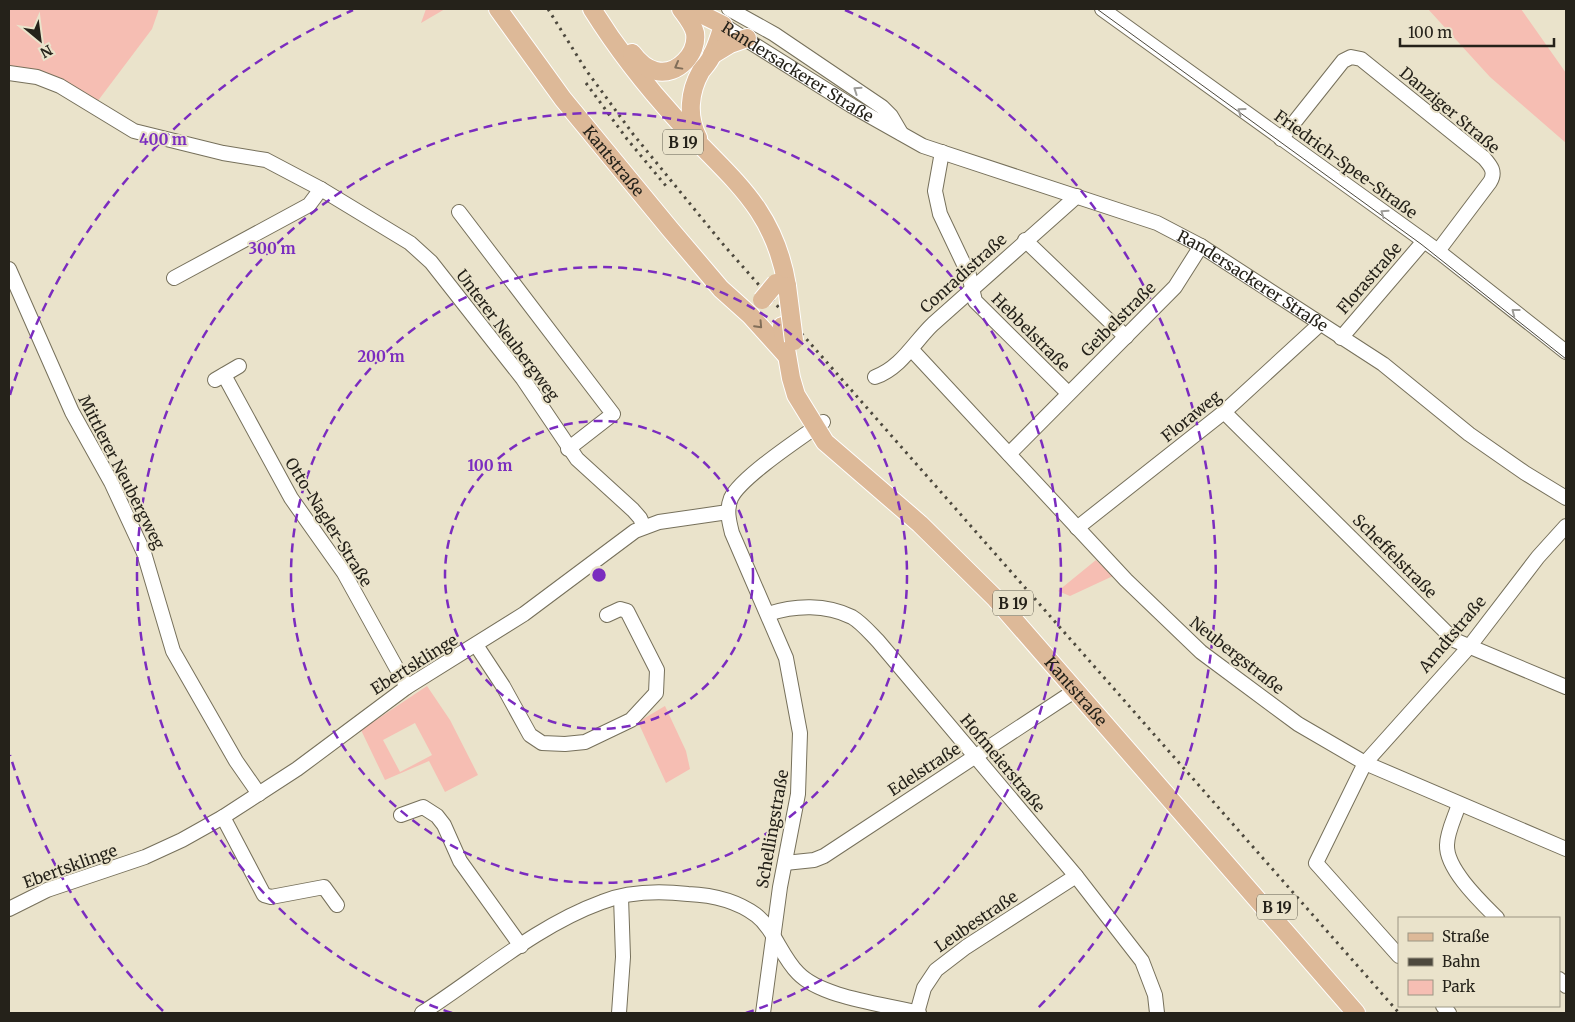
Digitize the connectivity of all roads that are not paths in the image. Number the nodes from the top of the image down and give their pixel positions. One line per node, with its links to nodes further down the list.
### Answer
1 (580, 9): 25 (main road, B 19)
2 (592, 9): 14 (main road, B 19)
3 (602, 9): 4 (main road, one-way to 3)
4 (681, 9)
5 (691, 9): 8 (main road, Randersackerer Straße)
6 (1102, 9): 13 (street, Friedrich-Spee-Straße, one-way to 6)
7 (502, 12): 27 (main road, Kantstraße)
8 (726, 17): 9 (street, Randersackerer Straße); 10 (main road); 12 (street, Randersackerer Straße, one-way to 8)
9 (747, 38): 10 (main road); 12 (street, Randersackerer Straße)
10 (712, 55): 14 (main road)
11 (9, 73): 16 (street, Unterer Neubergweg)
12 (903, 136): 15 (street, Randersackerer Straße)
13 (1281, 139): 20 (street, Friedrich-Spee-Straße, one-way to 13); 22 (street, Danziger Straße)
14 (703, 148): 25 (main road, B 19)
15 (942, 152): 17 (street, Randersackerer Straße); 26 (street, Hebbelstraße)
16 (321, 189): 24 (street); 39 (street, Unterer Neubergweg)
17 (1077, 196): 19 (street, Conradistraße); 21 (street, Randersackerer Straße)
18 (459, 212): 39 (street)
19 (1025, 240): 26 (street, Conradistraße); 29 (street)
20 (1424, 241): 22 (street, Friedrich-Spee-Straße); 30 (street, Florastraße)
21 (1201, 246): 28 (street, Randersackerer Straße); 29 (street, Geibelstraße)
22 (1438, 251): 33 (street, Friedrich-Spee-Straße, one-way to 22)
23 (9, 269): 55 (street, Mittlerer Neubergweg)
24 (174, 278)
25 (779, 282): 27 (main road, bridge); 31 (main road, B 19, bridge); 31 (main road, B 19)
26 (972, 288): 32 (street, Conradistraße); 36 (street, Hebbelstraße)
27 (730, 297): 31 (main road, Kantstraße, one-way to 31)
28 (1320, 324): 30 (street, Randersackerer Straße); 37 (street, Floraweg)
29 (1126, 337): 36 (street, Geibelstraße)
30 (1341, 338): 41 (street, Randersackerer Straße)
31 (790, 348): 38 (main road, B 19)
32 (912, 350): 35 (street, Conradistraße); 40 (street, Neubergstraße)
33 (1566, 352)
34 (239, 366): 50 (street, Otto-Nagler-Straße)
35 (875, 377)
36 (1068, 394): 40 (street, Geibelstraße)
37 (1224, 412): 45 (street, Floraweg); 49 (street, Scheffelstraße)
38 (819, 425): 42 (street); 52 (main road, Kantstraße / B 19); 77 (main road, B 19)
39 (568, 449): 44 (street, Unterer Neubergweg)
40 (1009, 454): 45 (street, Neubergstraße)
41 (1566, 498)
42 (728, 512): 44 (street, Ebertsklinge); 46 (street, Schellingstraße)
43 (1566, 526): 49 (street, Arndtstraße)
44 (644, 527): 48 (street, Ebertsklinge)
45 (1077, 528): 54 (street, Neubergstraße)
46 (768, 614): 53 (street, Hofmeierstraße); 60 (street, Schellingstraße)
47 (607, 615): 48 (street)
48 (476, 645): 50 (street, Ebertsklinge)
49 (1468, 647): 51 (street, Scheffelstraße); 54 (street, Arndtstraße)
50 (407, 687): 55 (street, Ebertsklinge)
51 (1566, 687)
52 (1076, 690): 53 (street, Edelstraße); 69 (main road, Kantstraße / B 19)
53 (975, 756): 60 (street, Edelstraße); 61 (street, Hofmeierstraße)
54 (1365, 763): 56 (street, Neubergstraße); 68 (street, Arndtstraße)
55 (259, 794): 58 (street, Ebertsklinge)
56 (1460, 804): 59 (street, Neubergstraße); 65 (street)
57 (401, 815): 67 (street)
58 (223, 817): 63 (street); 64 (street, Ebertsklinge)
59 (1566, 849)
60 (785, 863): 66 (street, Schellingstraße)
61 (1076, 876): 73 (street, Leubestraße); 74 (street, Hofmeierstraße)
62 (621, 897): 66 (street); 67 (street); 71 (street)
63 (337, 905)
64 (9, 909)
65 (1496, 917)
66 (773, 934): 72 (street, Schellingstraße); 73 (street)
67 (521, 946): 70 (street)
68 (1398, 955)
69 (1320, 972): 75 (main road); 76 (main road, B 19)
70 (422, 1013)
71 (619, 1013)
72 (763, 1013)
73 (918, 1013)
74 (1158, 1013)
75 (1342, 1013)
76 (1356, 1013)
77 (1368, 1013)

